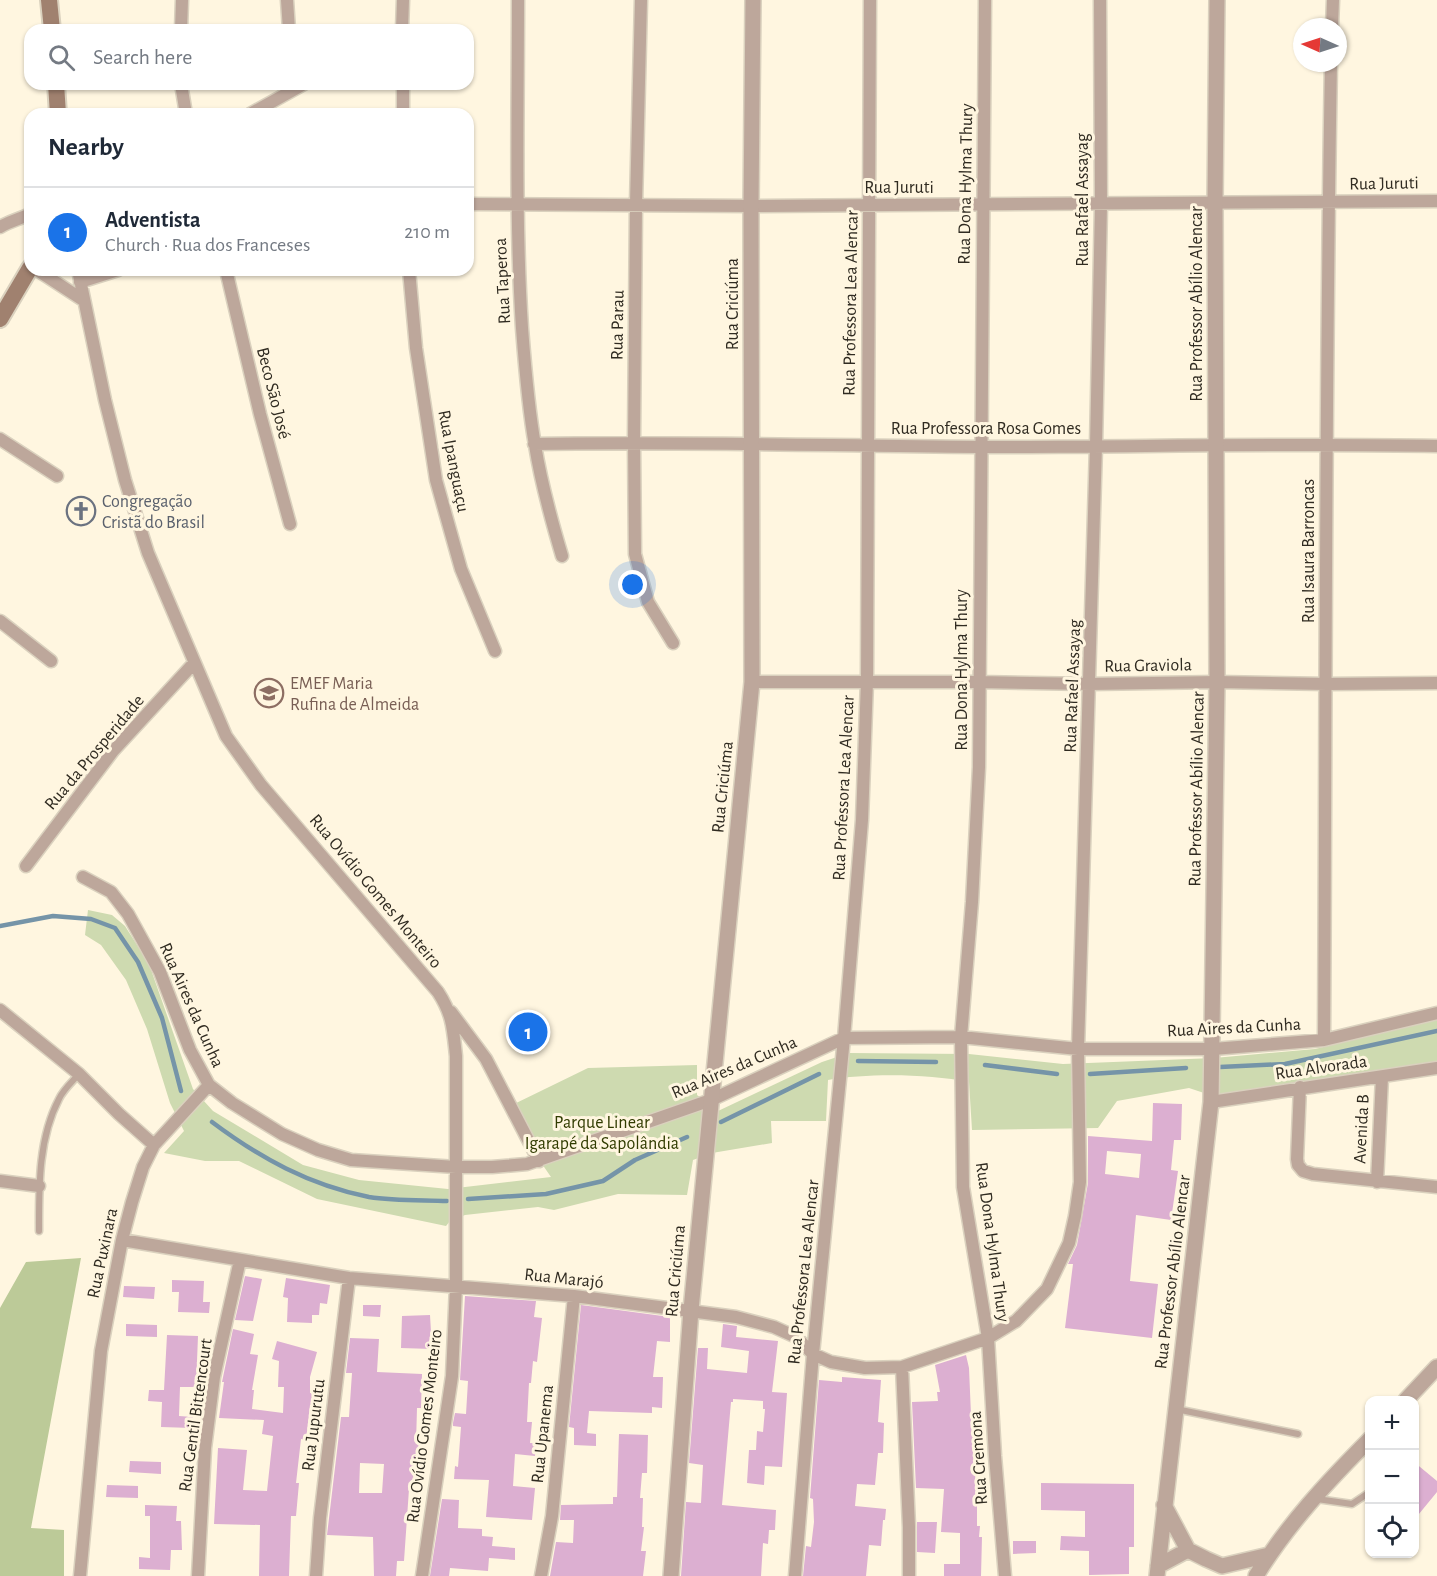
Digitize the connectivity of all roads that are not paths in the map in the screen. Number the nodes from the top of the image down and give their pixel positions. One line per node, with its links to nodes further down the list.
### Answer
1 (49, 0): 14 (main road)
2 (182, 0): 15 (street)
3 (286, 0): 16 (street)
4 (403, 0): 17 (street)
5 (518, 0): 31 (street, Rua Taperoa)
6 (641, 0): 32 (street, Rua Parau)
7 (753, 0): 36 (street, Rua Criciúma)
8 (870, 0): 33 (street, Rua Professora Lea Alencar)
9 (985, 0): 34 (street, Rua Dona Hylma Thury)
10 (1100, 0): 35 (street, Rua Rafael Assayag)
11 (1217, 0): 29 (street, Rua Professor Abílio Alencar)
12 (1333, 0): 13 (street)
13 (1332, 18)
14 (51, 24)
15 (181, 24)
16 (288, 24)
17 (402, 24)
18 (1331, 72): 28 (street, Rua Isaura Barroncas)
19 (56, 90): 23 (main road)
20 (182, 90): 24 (street)
21 (291, 90): 25 (street)
22 (403, 90): 26 (street)
23 (58, 108)
24 (185, 108)
25 (260, 108)
26 (403, 108)
27 (1437, 201): 28 (street, Rua Juruti)
28 (1329, 202): 29 (street, Rua Juruti); 51 (street, Rua Isaura Barroncas)
29 (1215, 203): 35 (street, Rua Juruti); 50 (street, Rua Professor Abílio Alencar)
30 (474, 204): 31 (street, Rua Juruti)
31 (517, 204): 32 (street, Rua Juruti); 49 (street, Rua Taperoa)
32 (636, 204): 36 (street, Rua Juruti); 47 (street, Rua Parau)
33 (868, 204): 34 (street, Rua Juruti); 36 (street, Rua Juruti); 52 (street, Rua Professora Lea Alencar)
34 (982, 205): 35 (street, Rua Juruti); 55 (street, Rua Dona Hylma Thury)
35 (1101, 205): 53 (street, Rua Rafael Assayag)
36 (751, 206): 48 (street, Rua Criciúma)
37 (24, 218): 38 (street)
38 (0, 227)
39 (25, 276): 45 (main road)
40 (46, 276): 44 (street)
41 (79, 276): 44 (street, Rua Ovídio Gomes Monteiro)
42 (227, 276): 57 (street, Beco São José)
43 (410, 276): 61 (street, Rua Ipanguaçu)
44 (83, 300): 63 (street, Rua Ovídio Gomes Monteiro)
45 (0, 319)
46 (0, 439): 56 (street)
47 (633, 442): 48 (street, Rua Professora Rosa Gomes); 49 (street, Rua Professora Rosa Gomes); 60 (street, Rua Parau)
48 (752, 443): 52 (street, Rua Professora Rosa Gomes); 65 (street, Rua Criciúma)
49 (534, 444): 58 (street, Rua Taperoa)
50 (1216, 444): 51 (street, Rua Professora Rosa Gomes); 53 (street, Rua Professora Rosa Gomes); 67 (street, Rua Professor Abílio Alencar)
51 (1326, 444): 54 (street, Rua Professora Rosa Gomes); 70 (street, Rua Isaura Barroncas)
52 (866, 446): 55 (street, Rua Professora Rosa Gomes); 64 (street, Rua Professora Lea Alencar)
53 (1096, 446): 55 (street, Rua Professora Rosa Gomes); 69 (street, Rua Rafael Assayag)
54 (1437, 446)
55 (980, 447): 66 (street, Rua Dona Hylma Thury)
56 (57, 476)
57 (290, 524)
58 (561, 556)
59 (1, 626): 62 (street)
60 (673, 642)
61 (495, 651)
62 (51, 661)
63 (194, 663): 71 (street, Rua da Prosperidade); 73 (street, Rua Ovídio Gomes Monteiro)
64 (867, 681): 65 (street, Rua Graviola); 66 (street, Rua Graviola); 76 (street, Rua Professora Lea Alencar)
65 (752, 682): 86 (street, Rua Criciúma)
66 (978, 682): 69 (street, Rua Graviola); 77 (street, Rua Dona Hylma Thury)
67 (1217, 682): 69 (street, Rua Graviola); 70 (street, Rua Graviola); 80 (street, Rua Professor Abílio Alencar)
68 (1437, 683): 70 (street, Rua Graviola)
69 (1090, 684): 79 (street, Rua Rafael Assayag)
70 (1327, 684): 78 (street, Rua Isaura Barroncas)
71 (26, 866)
72 (83, 877): 84 (street, Rua Aires da Cunha)
73 (448, 1007): 89 (street); 90 (street, Rua Ovídio Gomes Monteiro)
74 (0, 1010): 82 (street)
75 (1437, 1013): 78 (street, Rua Aires da Cunha)
76 (844, 1038): 77 (street, Rua Aires da Cunha); 86 (street, Rua Aires da Cunha); 103 (street, Rua Professora Lea Alencar)
77 (961, 1038): 79 (street, Rua Aires da Cunha); 102 (street, Rua Dona Hylma Thury)
78 (1324, 1040): 80 (street, Rua Aires da Cunha)
79 (1078, 1049): 80 (street, Rua Aires da Cunha); 102 (street, Rua Rafael Assayag)
80 (1213, 1049): 87 (street, Rua Professor Abílio Alencar)
81 (1437, 1068): 83 (street, Rua Alvorada)
82 (79, 1074): 88 (street); 93 (lane)
83 (1382, 1077): 85 (street, Rua Alvorada); 92 (street, Avenida B)
84 (209, 1085): 88 (street, Rua Puxinara); 90 (street, Rua Aires da Cunha)
85 (1299, 1087): 87 (street, Rua Alvorada); 92 (street)
86 (711, 1100): 89 (street, Rua Aires da Cunha); 101 (street, Rua Criciúma)
87 (1211, 1102): 107 (street, Rua Professor Abílio Alencar)
88 (154, 1145): 96 (street, Rua Puxinara)
89 (539, 1161): 90 (street, Rua Aires da Cunha)
90 (456, 1167): 99 (street, Rua Ovídio Gomes Monteiro)
91 (0, 1181): 93 (street)
92 (1377, 1182): 94 (street)
93 (39, 1186): 95 (lane)
94 (1437, 1187)
95 (39, 1231)
96 (122, 1240): 97 (street, Rua Marajó); 117 (street, Rua Puxinara)
97 (240, 1260): 98 (street, Rua Marajó); 118 (street, Rua Gentil Bittencourt)
98 (349, 1278): 99 (street, Rua Marajó); 119 (street, Rua Jupurutu)
99 (456, 1286): 100 (street, Rua Marajó); 120 (street, Rua Ovídio Gomes Monteiro)
100 (574, 1296): 101 (street, Rua Marajó); 121 (street, Rua Upanema)
101 (691, 1310): 103 (street, Rua Marajó); 122 (street, Rua Criciúma)
102 (988, 1338): 104 (street, Rua Marajó); 125 (street, Rua Cremona)
103 (813, 1354): 104 (street, Rua Marajó); 123 (street, Rua Professora Lea Alencar)
104 (902, 1367): 124 (street)
105 (1437, 1367): 106 (street)
106 (1411, 1396)
107 (1175, 1408): 108 (lane); 112 (street, Rua Professor Abílio Alencar)
108 (1298, 1434)
109 (1365, 1443): 111 (street)
110 (1365, 1495): 111 (lane)
111 (1314, 1498): 114 (street)
112 (1164, 1505): 113 (street); 115 (street, Rua Professor Abílio Alencar)
113 (1188, 1550): 115 (street); 116 (street)
114 (1269, 1555): 116 (street); 126 (street)
115 (1158, 1571)
116 (1224, 1571)
117 (80, 1576)
118 (198, 1576)
119 (316, 1576)
120 (422, 1576)
121 (541, 1576)
122 (671, 1576)
123 (795, 1576)
124 (909, 1576)
125 (1005, 1576)
126 (1256, 1576)

